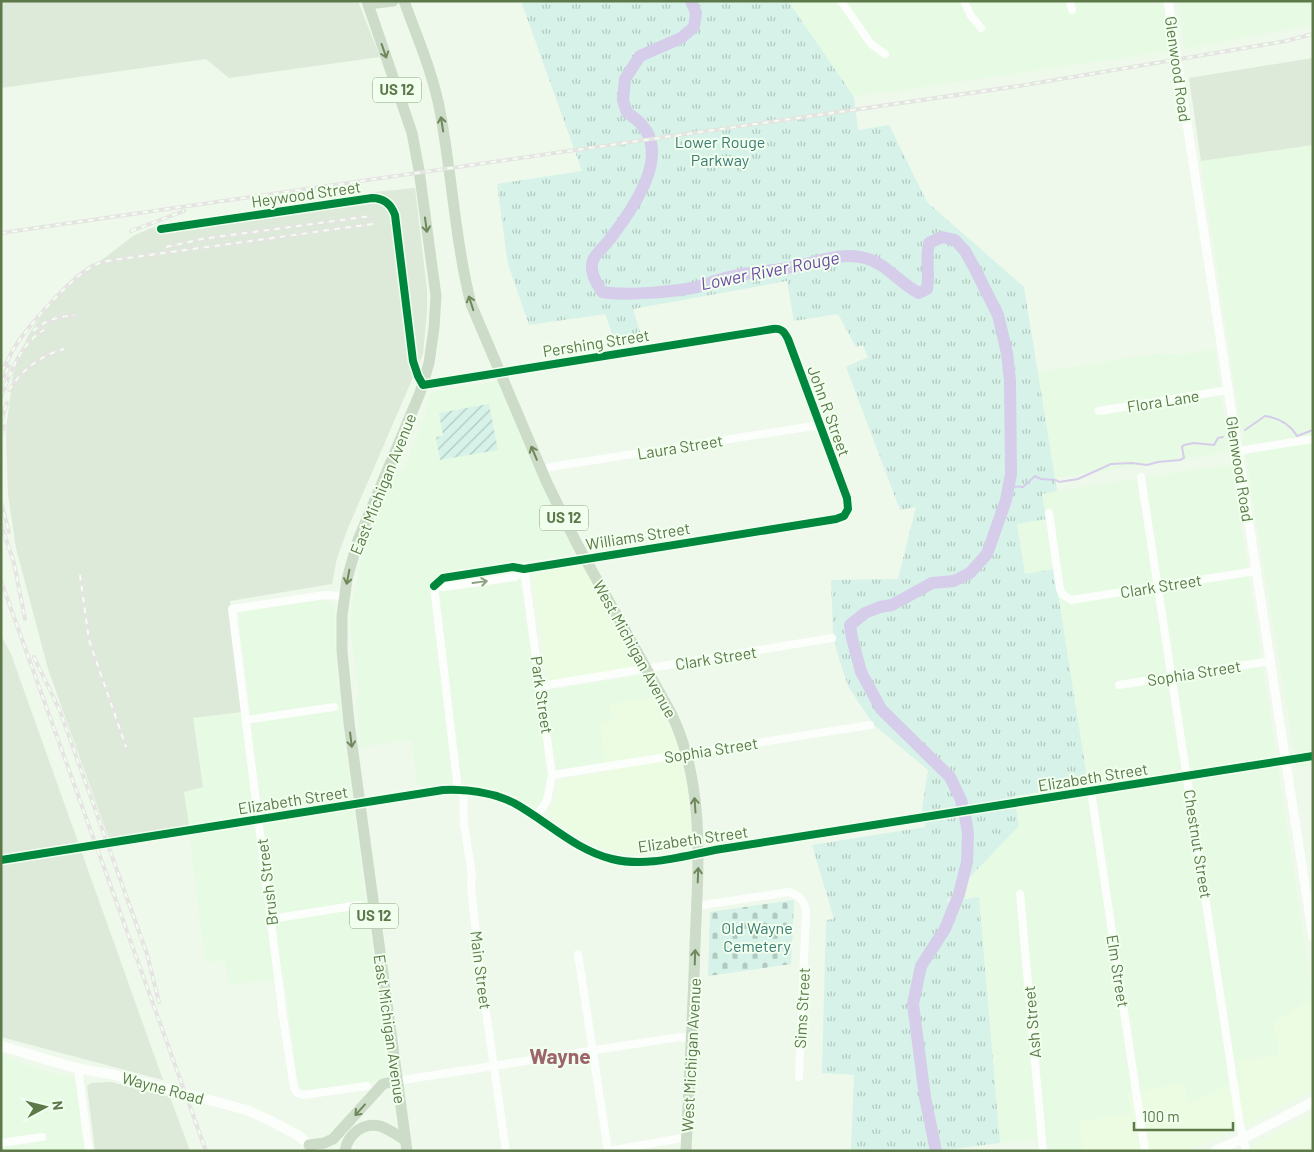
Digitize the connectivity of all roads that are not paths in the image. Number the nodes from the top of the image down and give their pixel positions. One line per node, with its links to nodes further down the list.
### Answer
1 (393, 1): 7 (main road)
2 (404, 1): 13 (main road, West Michigan Avenue / US 12, one-way to 2)
3 (841, 1): 10 (street)
4 (964, 1): 9 (street)
5 (1070, 1): 8 (street)
6 (1168, 1): 15 (street, Glenwood Road)
7 (367, 3): 14 (main road, East Michigan Avenue / US 12, one-way to 14)
8 (1072, 10)
9 (981, 28)
10 (886, 54)
11 (161, 229): 14 (street, Heywood Street)
12 (773, 329): 13 (street, Pershing Street); 17 (street, John R Street)
13 (500, 372): 14 (street, Pershing Street); 20 (main road, West Michigan Avenue / US 12, one-way to 13)
14 (423, 385): 29 (main road, East Michigan Avenue / US 12, one-way to 29)
15 (1228, 390): 16 (street, Flora Lane); 19 (street, Glenwood Road)
16 (1098, 411)
17 (820, 426): 20 (street, Laura Street); 22 (street, John R Street)
18 (1313, 439): 19 (street)
19 (1237, 451): 26 (street, Glenwood Road)
20 (542, 471): 24 (main road, West Michigan Avenue / US 12)
21 (1141, 477): 28 (street, Chestnut Street)
22 (847, 512): 24 (street, Williams Street)
23 (1049, 513): 28 (street, Clark Street)
24 (585, 558): 25 (street, Williams Street); 32 (main road, West Michigan Avenue / US 12)
25 (524, 569): 27 (street, Williams Street); 35 (street, Park Street)
26 (1256, 571): 28 (street, Clark Street); 31 (street, Glenwood Road)
27 (434, 586): 44 (street, Main Street)
28 (1158, 586): 33 (street, Chestnut Street)
29 (345, 596): 37 (street, Brush Street); 46 (main road, East Michigan Avenue / US 12, one-way to 46)
30 (832, 638): 32 (street, Clark Street)
31 (1270, 661): 33 (street, Sophia Street); 41 (street, Glenwood Road)
32 (647, 669): 35 (street, Clark Street); 39 (main road, West Michigan Avenue / US 12)
33 (1172, 677): 34 (street, Sophia Street); 43 (street, Chestnut Street)
34 (1119, 685)
35 (540, 686): 42 (street, Park Street)
36 (334, 707): 37 (street)
37 (246, 720): 48 (street, Brush Street)
38 (870, 725): 39 (street, Sophia Street)
39 (687, 754): 42 (street, Sophia Street); 49 (main road, West Michigan Avenue / US 12, one-way to 39)
40 (1313, 756): 41 (street, Elizabeth Street)
41 (1286, 760): 43 (street, Elizabeth Street); 55 (street, Glenwood Road)
42 (552, 775): 47 (street, Park Street)
43 (1188, 776): 45 (street, Elizabeth Street); 68 (street, Chestnut Street)
44 (461, 789): 46 (street, Elizabeth Street); 47 (street, Elizabeth Street); 60 (street, Main Street)
45 (1091, 791): 49 (street, Elizabeth Street); 78 (street, Elm Street)
46 (359, 804): 48 (street, Elizabeth Street); 63 (main road, East Michigan Avenue / US 12)
47 (536, 818): 49 (street, Elizabeth Street)
48 (259, 820): 50 (street, Elizabeth Street); 54 (street, Brush Street)
49 (699, 853): 53 (main road, West Michigan Avenue / US 12, one-way to 49)
50 (1, 860)
51 (1020, 894): 77 (street, Ash Street)
52 (359, 905): 54 (street)
53 (697, 906): 57 (main road, West Michigan Avenue / US 12, one-way to 53); 62 (street, Sims Street)
54 (271, 919): 64 (street, Brush Street)
55 (1313, 937)
56 (578, 954): 59 (street)
57 (692, 1038): 59 (street); 67 (main road, West Michigan Avenue / US 12)
58 (1, 1046): 61 (main road, Wayne Road)
59 (592, 1051): 60 (street); 75 (street)
60 (494, 1067): 63 (street); 74 (street, Main Street)
61 (78, 1068): 71 (main road, Wayne Road); 72 (street)
62 (799, 1077)
63 (396, 1081): 70 (main road, East Michigan Avenue / US 12); 71 (main road, one-way to 71)
64 (367, 1086)
65 (1313, 1102): 68 (main road)
66 (42, 1137): 69 (street)
67 (687, 1138): 75 (street); 76 (main road, West Michigan Avenue / US 12)
68 (1244, 1138): 79 (main road); 80 (street, Chestnut Street)
69 (1, 1143)
70 (406, 1145): 73 (main road)
71 (312, 1148)
72 (90, 1151)
73 (345, 1151)
74 (506, 1151)
75 (608, 1151)
76 (686, 1151)
77 (1044, 1151)
78 (1145, 1151)
79 (1215, 1151)
80 (1246, 1151)

